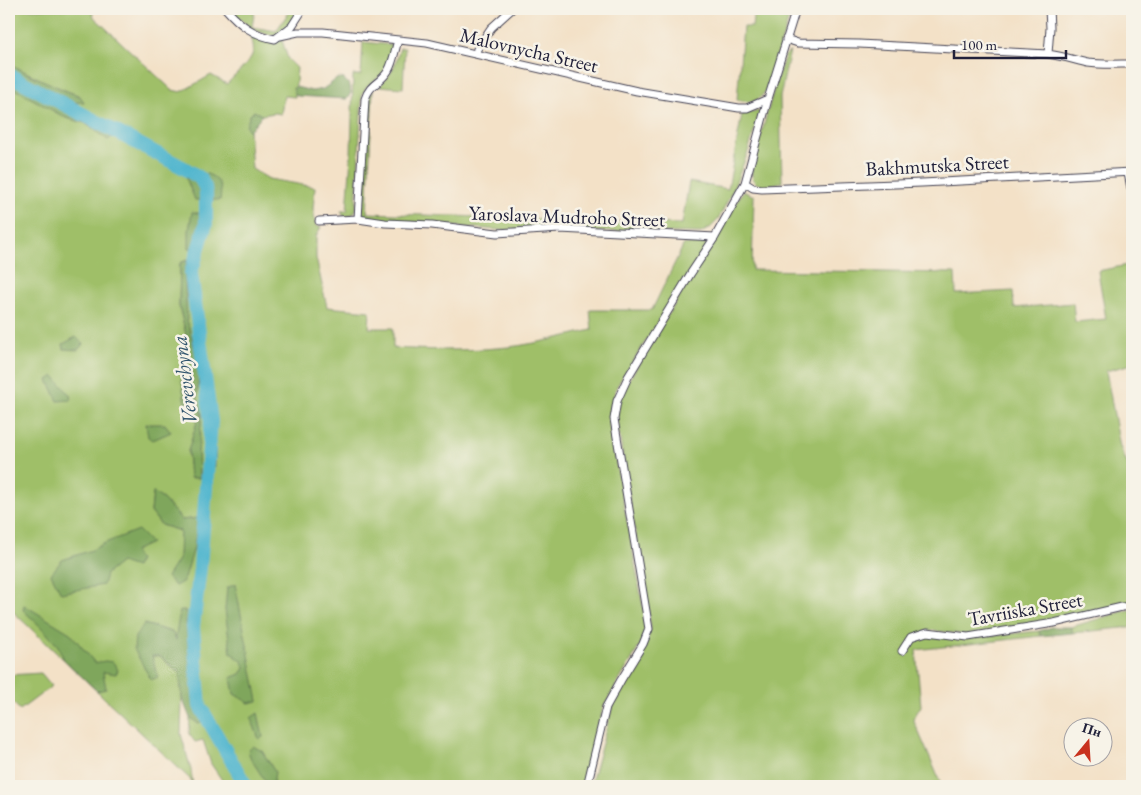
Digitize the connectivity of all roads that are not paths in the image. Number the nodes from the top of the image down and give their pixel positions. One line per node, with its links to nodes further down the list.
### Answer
1 (226, 9): 6 (street)
2 (303, 9): 6 (street)
3 (512, 9): 9 (street)
4 (796, 9): 7 (street)
5 (1049, 9): 10 (street)
6 (278, 38): 8 (street, Malovnycha Street)
7 (786, 39): 10 (street); 12 (street)
8 (398, 40): 9 (street, Malovnycha Street); 16 (street)
9 (476, 54): 12 (street, Malovnycha Street)
10 (1048, 54): 11 (street)
11 (1132, 64)
12 (768, 98): 14 (street)
13 (1130, 173): 14 (street, Bakhmutska Street); 15 (street)
14 (744, 183): 18 (street)
15 (1132, 193)
16 (358, 219): 17 (street, Yaroslava Mudroho Street); 18 (street, Yaroslava Mudroho Street)
17 (319, 221)
18 (715, 237): 21 (street)
19 (1132, 606): 20 (street, Tavriiska Street)
20 (902, 651)
21 (587, 786)

